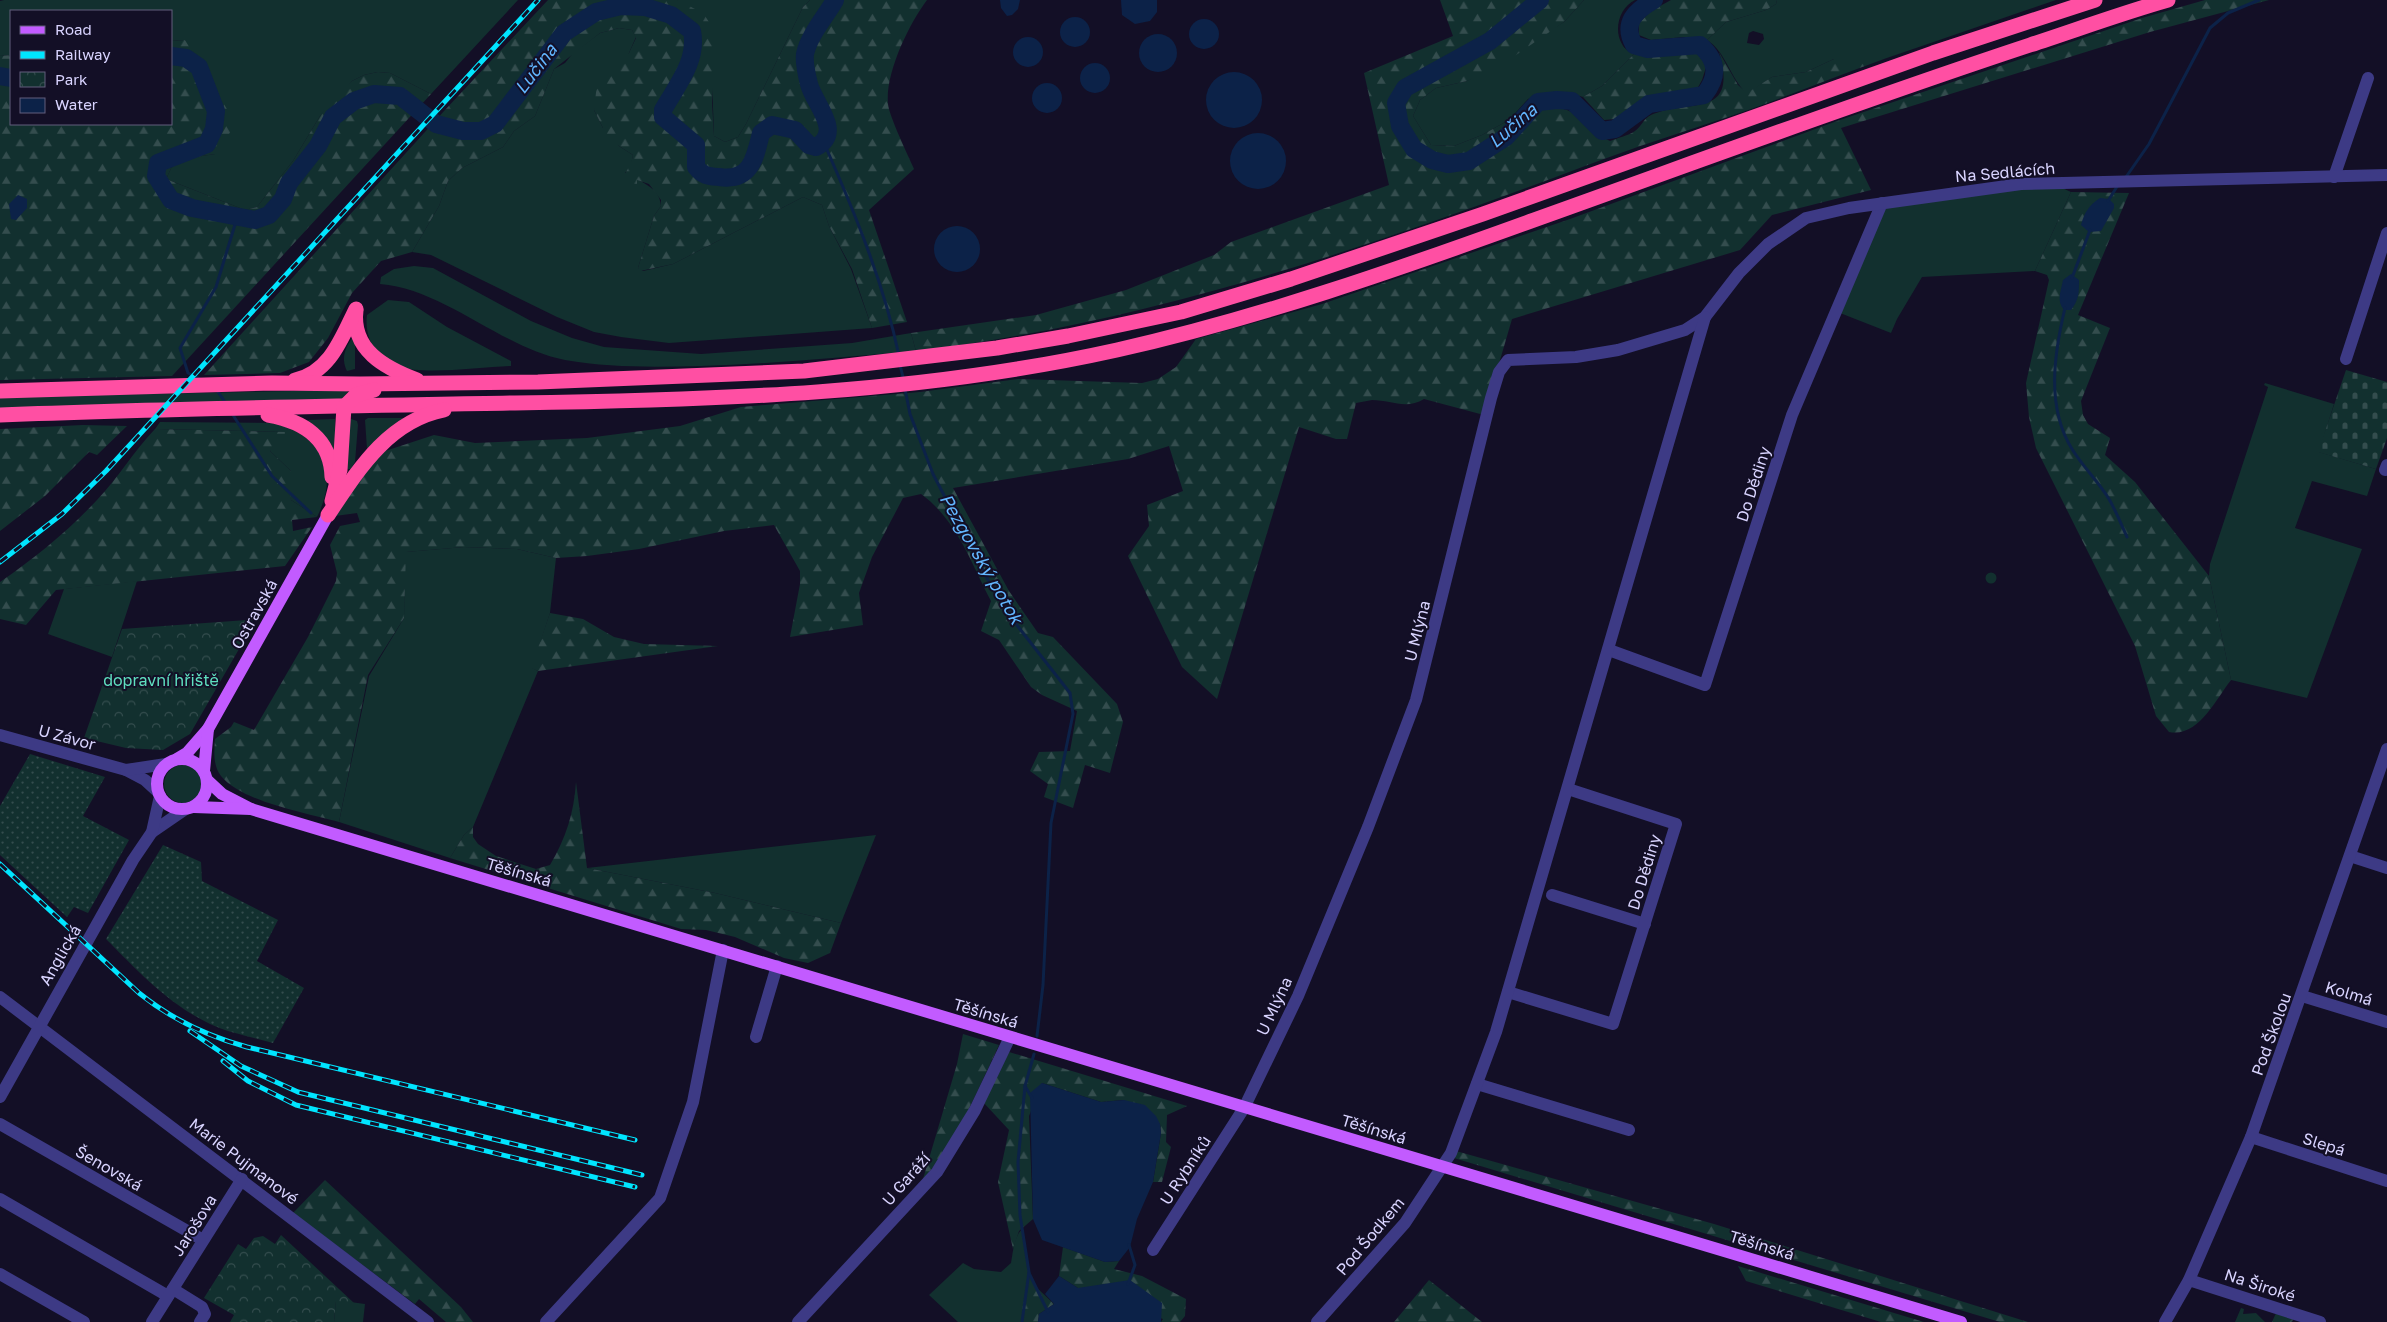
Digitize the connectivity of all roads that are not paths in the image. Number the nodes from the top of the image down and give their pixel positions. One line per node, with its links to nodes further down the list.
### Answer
1 (2095, 0): 12 (highway)
2 (2168, 0): 14 (highway)
3 (2368, 78): 5 (street)
4 (2387, 175): 5 (street, Na Sedlácích)
5 (2334, 177): 6 (street, Na Sedlácích)
6 (1882, 203): 8 (street, Na Sedlácích); 19 (street, Do Dědiny)
7 (2387, 233): 10 (street)
8 (1716, 303): 9 (street, U Mlýna)
9 (1705, 317): 19 (street); 46 (street, U Mlýna)
10 (2346, 359)
11 (272, 383): 12 (highway); 12 (highway); 13 (highway)
12 (423, 383): 15 (highway)
13 (0, 391)
14 (474, 404): 15 (highway); 18 (highway)
15 (344, 407): 16 (highway); 18 (highway)
16 (234, 409): 17 (highway); 18 (highway)
17 (0, 415)
18 (330, 509): 20 (main road, Ostravská)
19 (1609, 650): 26 (street)
20 (208, 729): 23 (main road, Ostravská); 25 (main road, Ostravská)
21 (0, 735): 24 (street, U Závor)
22 (2387, 749): 31 (street, Pod Školou)
23 (171, 762): 24 (street, U Závor); 25 (main road); 27 (main road)
24 (126, 770): 27 (street, U Závor)
25 (206, 776): 28 (main road); 29 (main road, Těšínská)
26 (1568, 789): 34 (street, Do Dědiny); 37 (street)
27 (158, 793): 28 (main road); 30 (street, Anglická)
28 (189, 808): 29 (main road, Těšínská); 30 (street, Anglická)
29 (251, 809): 35 (main road, Těšínská)
30 (152, 832): 41 (street, Anglická)
31 (2350, 856): 32 (street); 38 (street, Pod Školou)
32 (2387, 868)
33 (1552, 895): 34 (street, Do Dědiny)
34 (1645, 924): 37 (street, Do Dědiny)
35 (722, 950): 36 (main road, Těšínská); 63 (street)
36 (777, 966): 42 (main road, Těšínská); 43 (street)
37 (1508, 992): 44 (street)
38 (2302, 996): 40 (street, Kolmá); 49 (street, Pod Školou)
39 (0, 997): 41 (street, Marie Pujmanové)
40 (2387, 1022)
41 (39, 1026): 45 (street, Anglická); 51 (street, Marie Pujmanové)
42 (1010, 1037): 46 (main road, Těšínská); 64 (street, U Garáží)
43 (756, 1038)
44 (1477, 1084): 48 (street); 50 (street)
45 (0, 1097)
46 (1244, 1108): 50 (main road, Těšínská); 55 (street, U Rybníků)
47 (0, 1124): 54 (street, Šenovská)
48 (1629, 1130)
49 (2251, 1137): 52 (street, Slepá); 57 (street, Pod Školou)
50 (1443, 1167): 65 (street, Pod Šodkem); 66 (main road, Těšínská)
51 (242, 1179): 54 (street, Jarošova); 62 (street, Marie Pujmanové)
52 (2387, 1181)
53 (0, 1199): 58 (street)
54 (203, 1240): 58 (street, Jarošova)
55 (1153, 1250)
56 (0, 1274): 59 (street)
57 (2189, 1280): 67 (street, Pod Školou); 68 (street, Na Široké)
58 (171, 1292): 60 (street, Jarošova); 61 (street)
59 (84, 1322)
60 (152, 1322)
61 (200, 1322)
62 (428, 1322)
63 (546, 1322)
64 (798, 1322)
65 (1317, 1322)
66 (1961, 1322)
67 (2164, 1322)
68 (2320, 1322)

